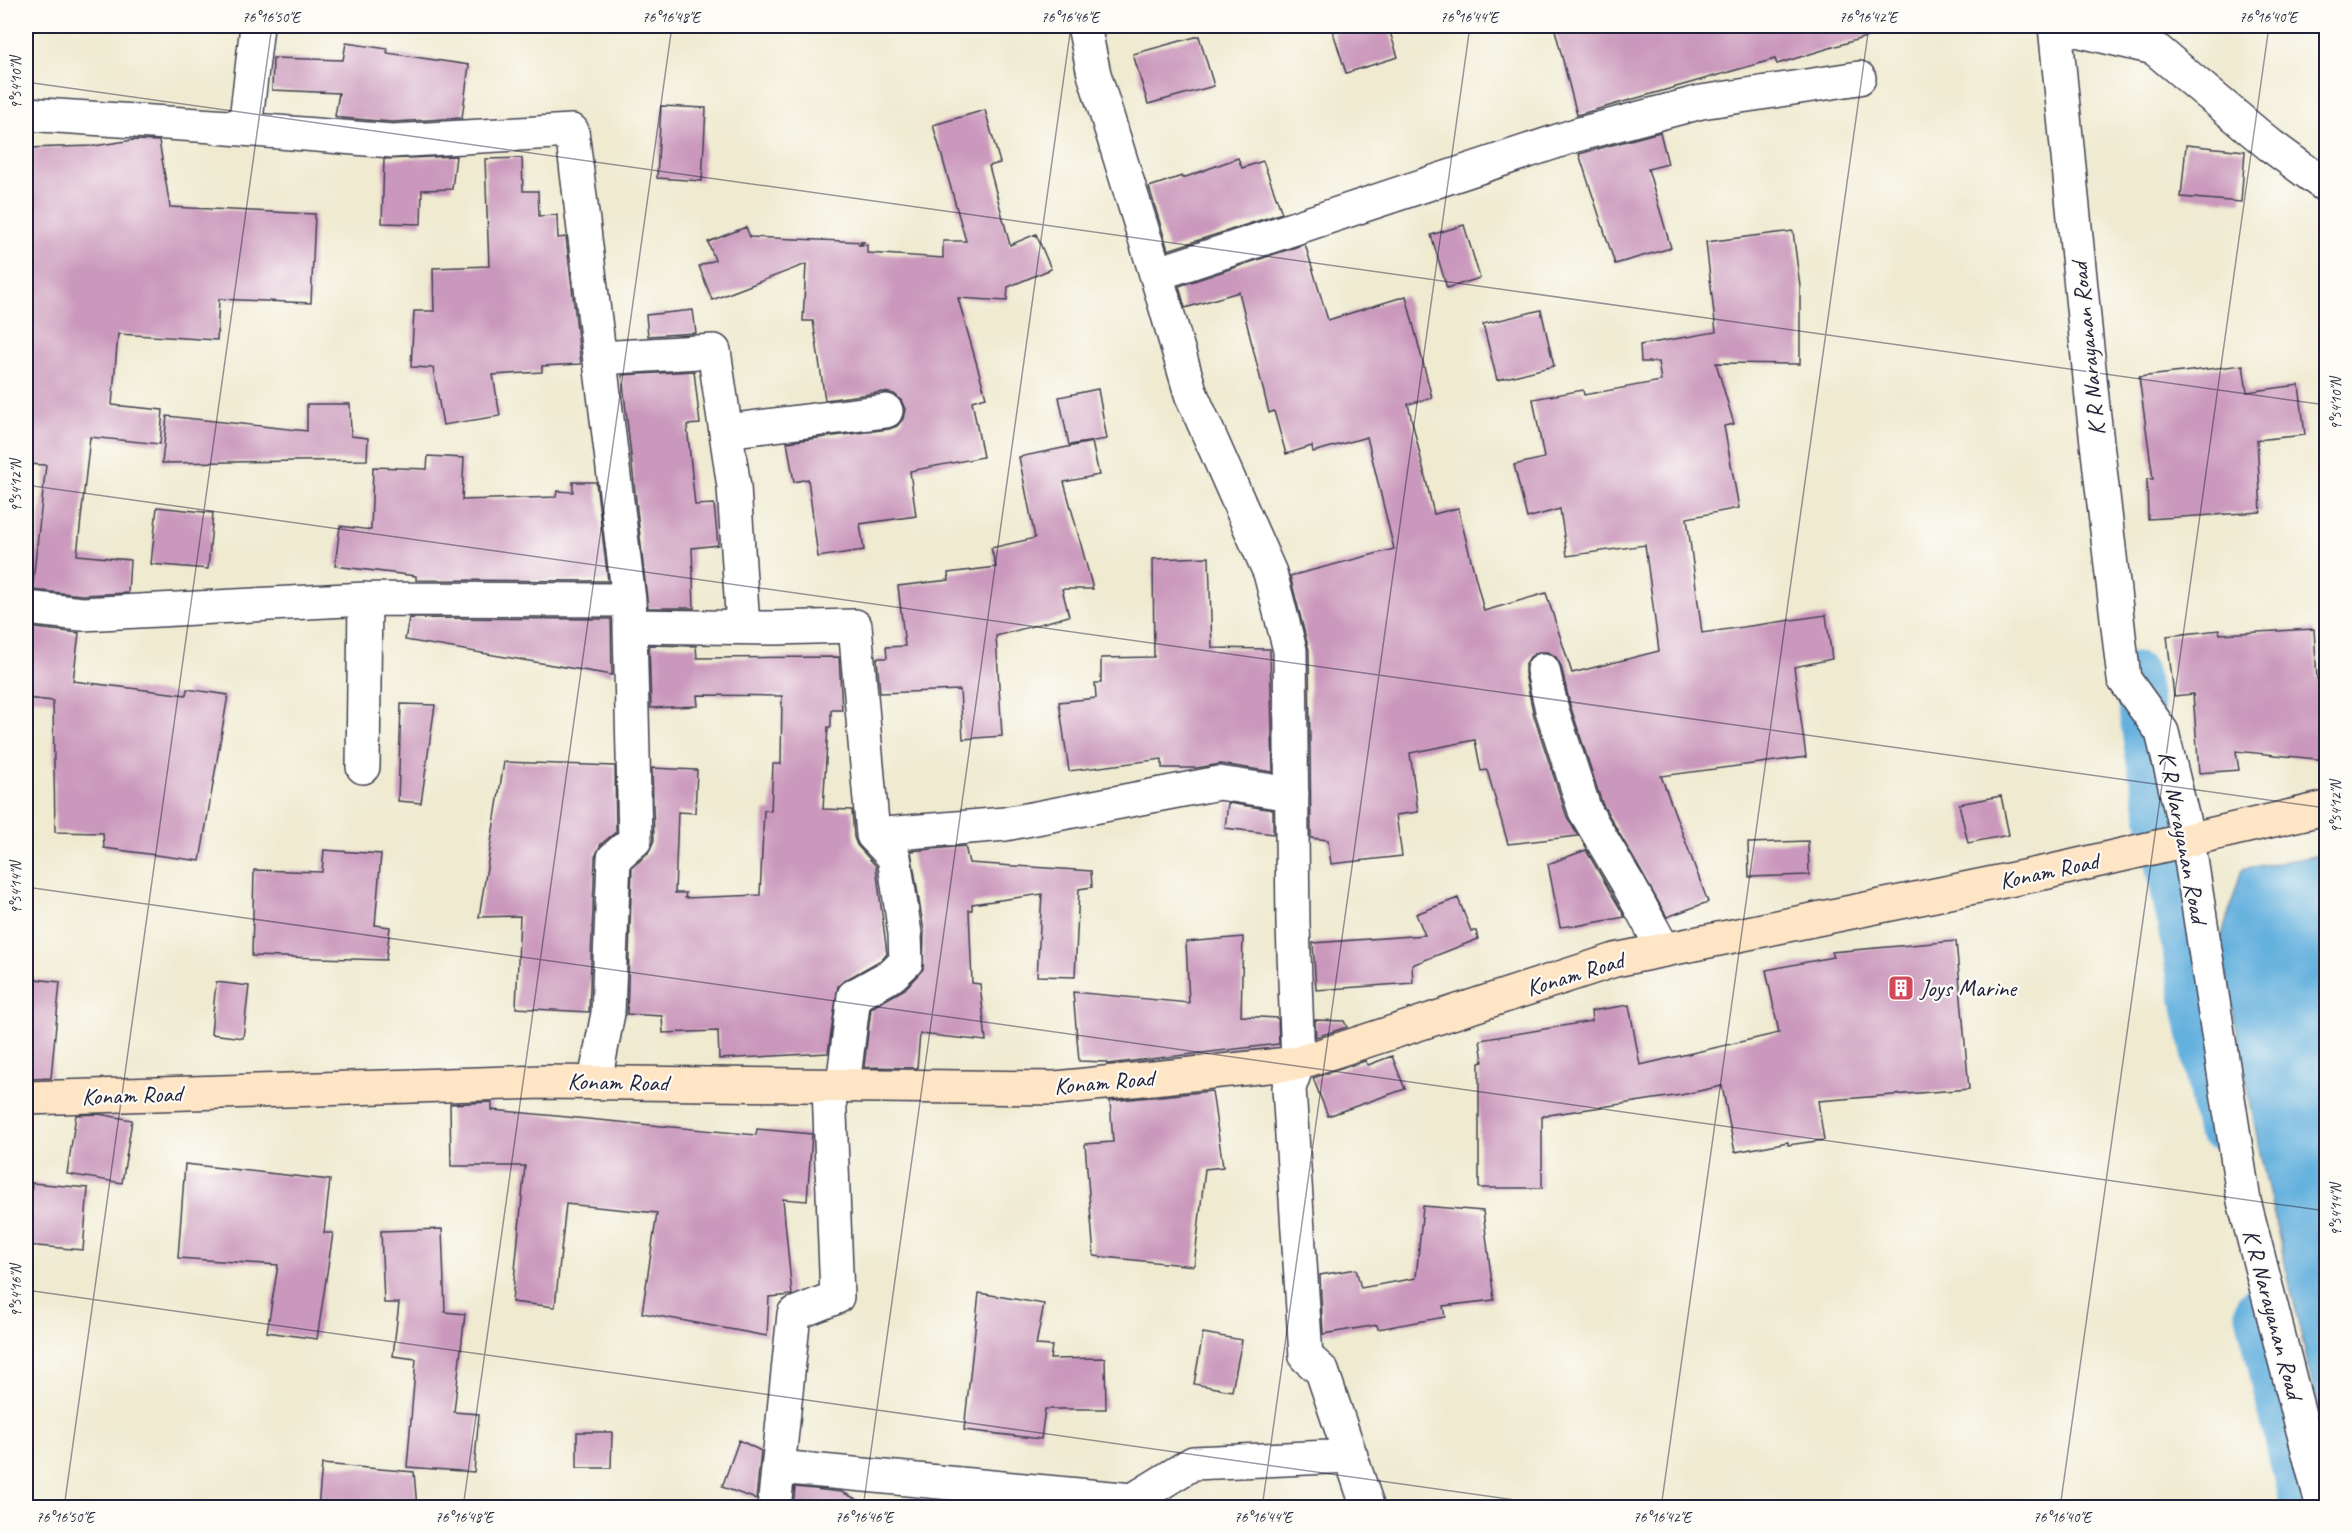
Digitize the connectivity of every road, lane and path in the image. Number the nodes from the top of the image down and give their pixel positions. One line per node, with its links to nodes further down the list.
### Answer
1 (256, 26): 6 (street)
2 (1084, 26): 8 (street)
3 (2057, 26): 7 (street); 21 (street, K R Narayanan Road)
4 (1859, 78): 8 (street)
5 (26, 114): 6 (street)
6 (215, 127): 9 (street)
7 (2326, 186)
8 (1156, 274): 18 (street)
9 (600, 358): 11 (street); 14 (street)
10 (885, 411): 11 (street)
11 (726, 431): 15 (street)
12 (365, 599): 13 (street); 14 (street); 17 (street)
13 (26, 608)
14 (629, 613): 15 (street); 24 (street)
15 (743, 627): 20 (street)
16 (1543, 670): 22 (street)
17 (363, 767)
18 (1292, 794): 20 (street); 23 (street)
19 (2326, 808): 21 (street, Konam Road)
20 (873, 836): 25 (street)
21 (2186, 840): 22 (street, Konam Road); 31 (street, K R Narayanan Road)
22 (1664, 950): 23 (street, Konam Road)
23 (1298, 1064): 25 (street, Konam Road); 27 (street)
24 (595, 1081): 25 (street, Konam Road); 26 (street, Konam Road)
25 (836, 1086): 28 (street)
26 (26, 1098)
27 (1351, 1456): 28 (street); 30 (street)
28 (778, 1467): 29 (street)
29 (774, 1508)
30 (1368, 1508)
31 (2324, 1508)

